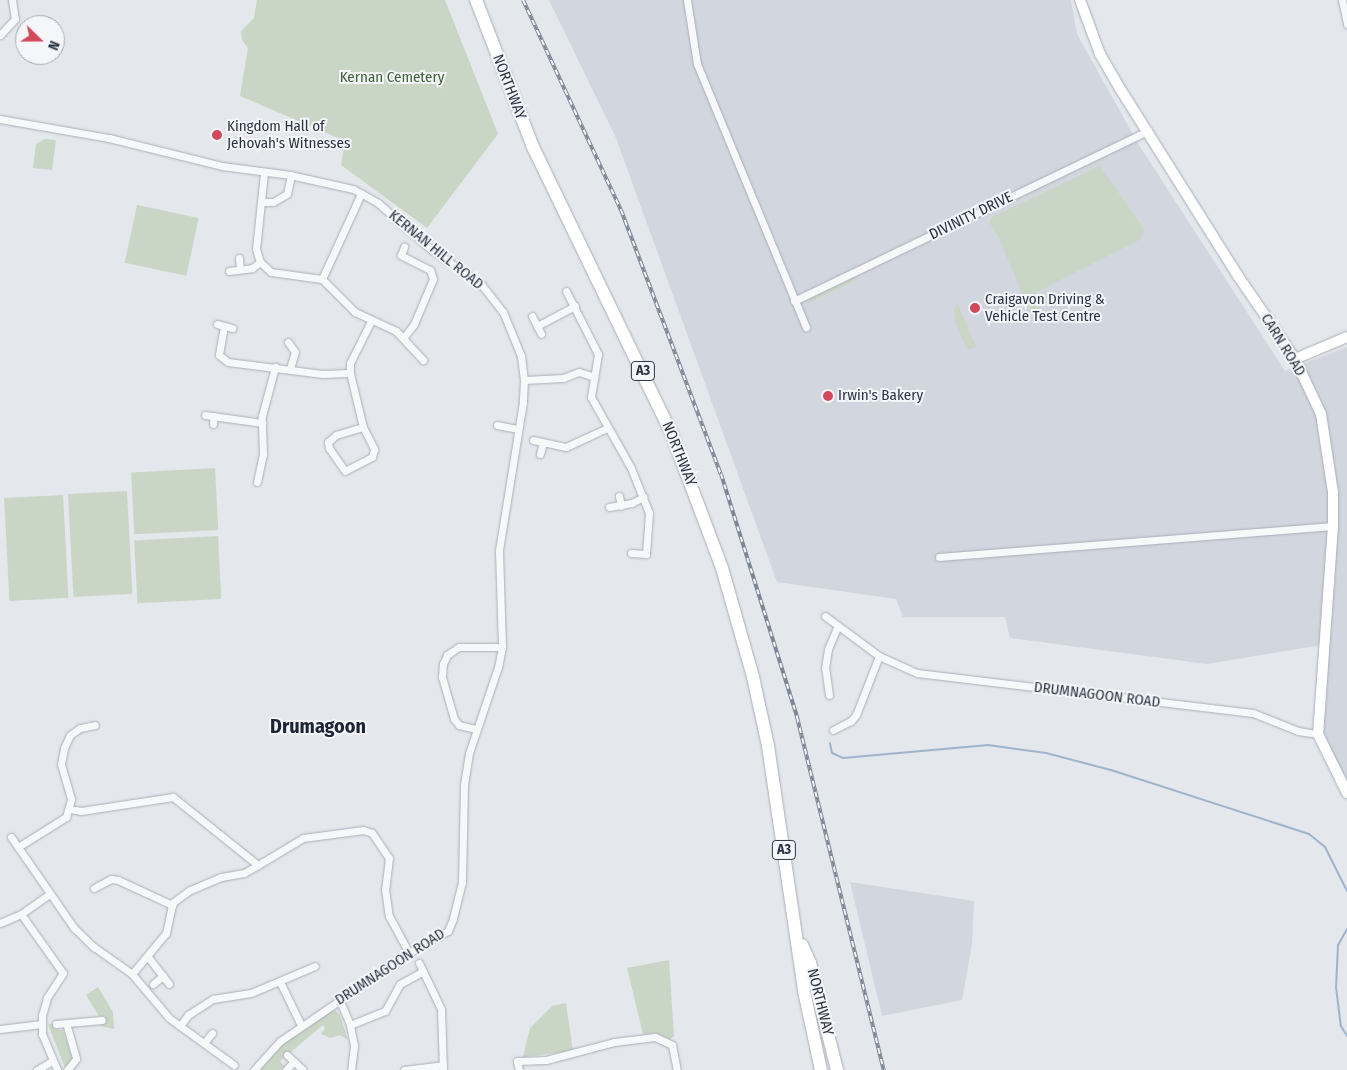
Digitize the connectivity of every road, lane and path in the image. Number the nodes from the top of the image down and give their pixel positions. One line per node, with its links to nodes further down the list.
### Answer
1 (12, 0): 7 (street)
2 (476, 0): 76 (highway, NORTHWAY / A3)
3 (687, 0): 21 (street)
4 (1080, 0): 9 (main road, CARN ROAD)
5 (1342, 0): 6 (street)
6 (1347, 24)
7 (0, 35)
8 (0, 119): 10 (street, KERNAN HILL ROAD)
9 (1148, 131): 21 (street, DIVINITY DRIVE); 33 (main road, CARN ROAD)
10 (264, 173): 11 (street, KERNAN HILL ROAD); 13 (street)
11 (291, 175): 12 (street, KERNAN HILL ROAD); 13 (street)
12 (361, 194): 19 (street); 38 (street, KERNAN HILL ROAD)
13 (261, 202): 16 (street)
14 (404, 247): 30 (street)
15 (239, 258): 17 (street)
16 (260, 262): 17 (street); 19 (street)
17 (240, 269): 18 (street)
18 (228, 271)
19 (322, 279): 24 (street)
20 (566, 291): 22 (street)
21 (794, 300): 27 (street)
22 (575, 306): 26 (street); 37 (street)
23 (532, 316): 26 (street)
24 (371, 321): 30 (street); 36 (street)
25 (224, 326): 34 (street)
26 (537, 326): 28 (street)
27 (806, 328)
28 (541, 334)
29 (1347, 336): 33 (main road)
30 (404, 337): 32 (street)
31 (287, 342): 35 (street)
32 (423, 360)
33 (1295, 360): 53 (main road, CARN ROAD)
34 (274, 367): 35 (street); 40 (street)
35 (290, 368): 36 (street)
36 (350, 372): 42 (street)
37 (594, 377): 38 (street); 43 (street)
38 (524, 380): 44 (street, KERNAN HILL ROAD)
39 (205, 415): 40 (street)
40 (262, 423): 48 (street)
41 (497, 425): 44 (street)
42 (363, 427): 42 (street)
43 (606, 428): 46 (street); 50 (street)
44 (518, 429): 58 (street, KERNAN HILL ROAD)
45 (533, 440): 46 (street)
46 (543, 443): 47 (street)
47 (540, 454)
48 (257, 482)
49 (619, 496): 51 (street)
50 (643, 497): 51 (street); 54 (street)
51 (621, 506): 52 (street)
52 (609, 507)
53 (1333, 526): 55 (street); 65 (main road, CARN ROAD)
54 (631, 553)
55 (939, 557)
56 (825, 616): 57 (street, DRUMNAGOON ROAD)
57 (838, 626): 59 (street, DRUMNAGOON ROAD); 60 (street)
58 (502, 647): 61 (street, KERNAN HILL ROAD); 63 (street)
59 (879, 656): 64 (street); 65 (street, DRUMNAGOON ROAD)
60 (829, 695)
61 (482, 711): 63 (street, DRUMNAGOON ROAD)
62 (95, 725): 67 (street)
63 (476, 730): 77 (street, DRUMNAGOON ROAD)
64 (833, 730)
65 (1318, 734): 66 (main road)
66 (1347, 792)
67 (70, 809): 69 (street); 70 (street)
68 (11, 837): 69 (street)
69 (18, 847): 72 (street)
70 (258, 865): 73 (street); 77 (street)
71 (94, 888): 73 (street)
72 (50, 894): 74 (street); 83 (street)
73 (171, 904): 78 (street)
74 (21, 914): 75 (street); 91 (street)
75 (0, 923)
76 (798, 935): 80 (highway, NORTHWAY / A3); 114 (highway, NORTHWAY / A3)
77 (410, 953): 88 (street, DRUMNAGOON ROAD)
78 (148, 957): 83 (street); 84 (street)
79 (420, 963): 82 (street)
80 (810, 963): 115 (highway); 116 (highway, NORTHWAY / A3)
81 (315, 966): 85 (street)
82 (423, 971): 93 (street); 103 (street)
83 (132, 974): 95 (street)
84 (163, 976): 86 (street); 87 (street)
85 (280, 982): 94 (street); 95 (street)
86 (153, 984)
87 (169, 984)
88 (340, 1000): 93 (street); 94 (street, DRUMNAGOON ROAD)
89 (102, 1020): 90 (street)
90 (66, 1023): 92 (street); 107 (street)
91 (42, 1024): 96 (street); 100 (street)
92 (56, 1024)
93 (350, 1024): 110 (street)
94 (301, 1025): 108 (street, DRUMNAGOON ROAD)
95 (180, 1026): 98 (street)
96 (0, 1029)
97 (212, 1033): 98 (street)
98 (204, 1044): 102 (street)
99 (287, 1055): 101 (street)
100 (52, 1061): 105 (street); 106 (street)
101 (293, 1062): 104 (street); 109 (street)
102 (234, 1065)
103 (443, 1068): 111 (street)
104 (302, 1069)
105 (37, 1070)
106 (57, 1070)
107 (68, 1070)
108 (254, 1070)
109 (286, 1070)
110 (351, 1070)
111 (404, 1070)
112 (519, 1070): 113 (street)
113 (677, 1070)
114 (821, 1070)
115 (830, 1070)
116 (837, 1070)

